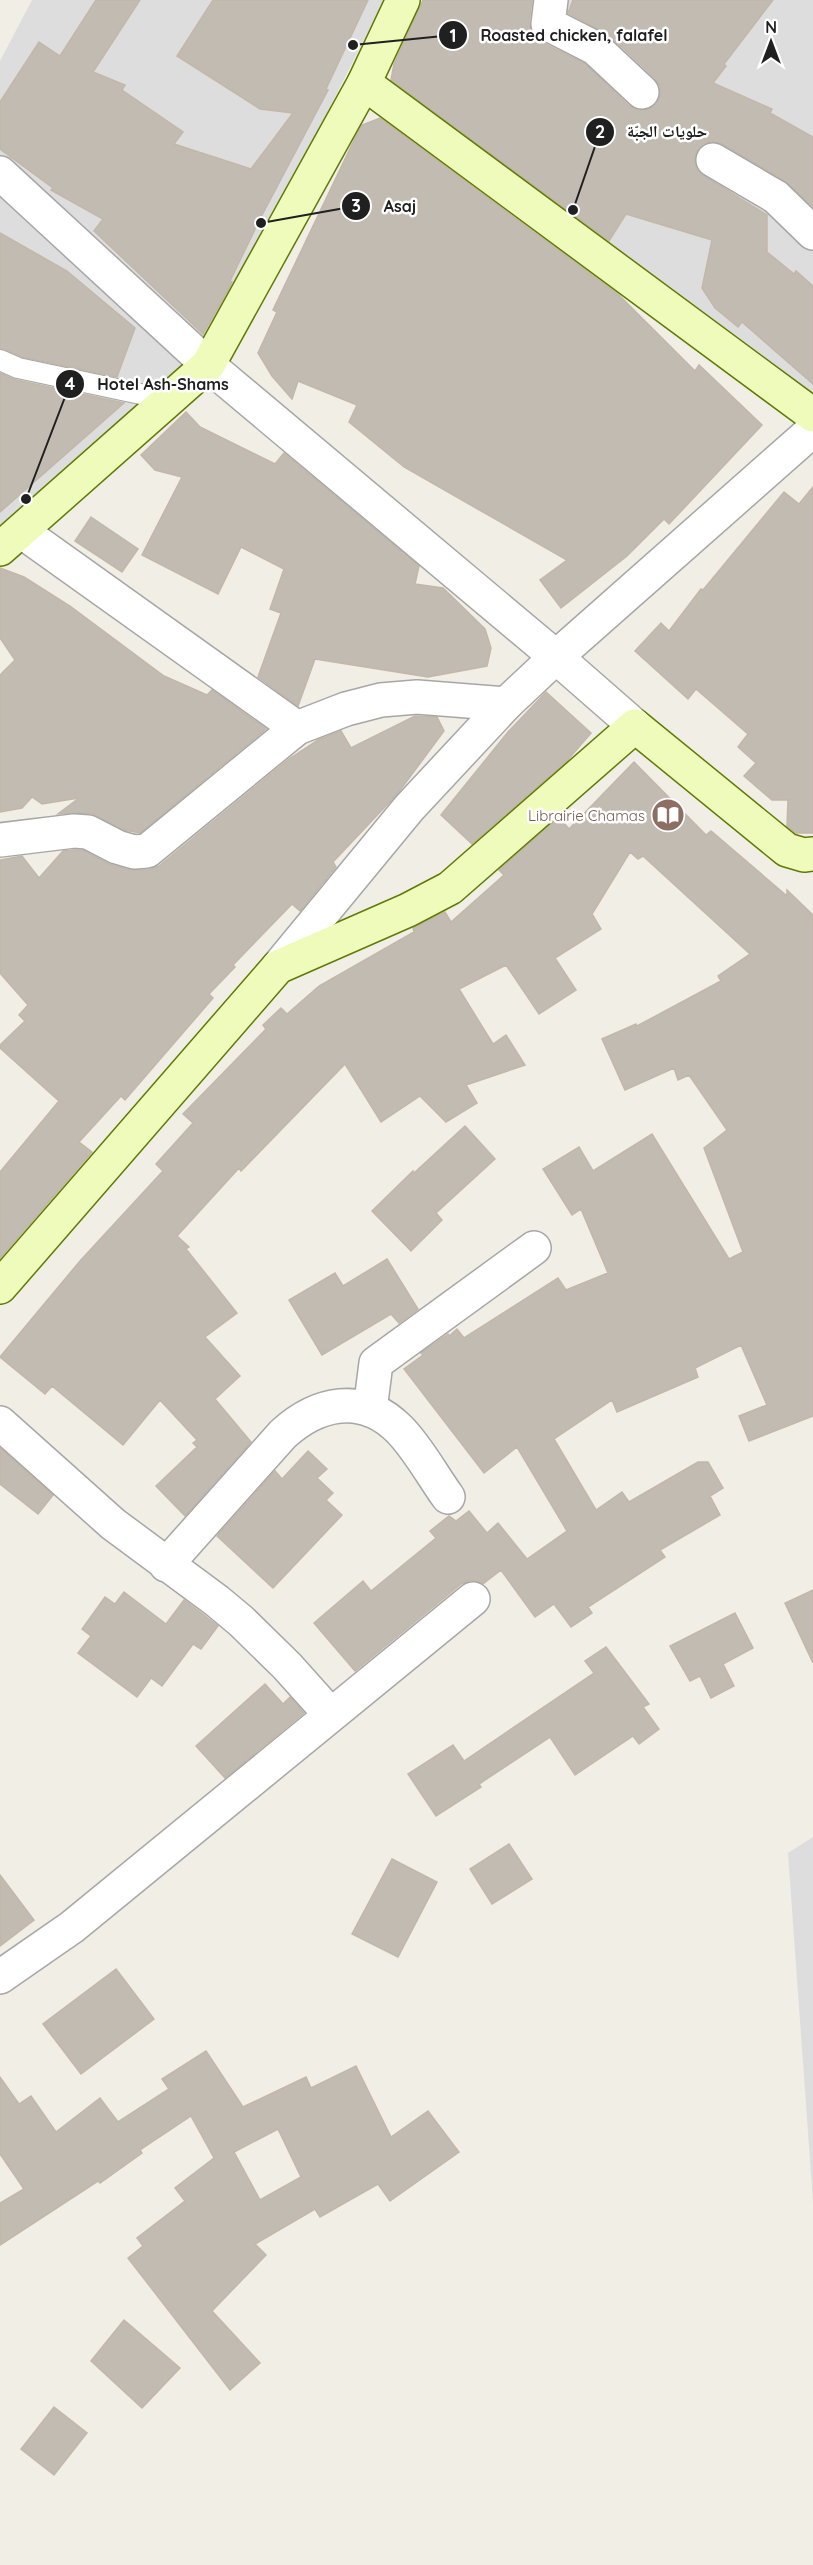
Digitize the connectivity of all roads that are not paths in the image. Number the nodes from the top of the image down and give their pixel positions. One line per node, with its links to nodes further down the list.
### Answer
1 (403, 0): 3 (main road)
2 (551, 0): 4 (street)
3 (364, 83): 9 (main road); 11 (main road)
4 (642, 92)
5 (713, 160): 7 (street)
6 (0, 173): 9 (street)
7 (813, 233)
8 (0, 360): 10 (lane)
9 (207, 366): 10 (main road); 14 (street)
10 (169, 400): 13 (main road)
11 (813, 415)
12 (813, 430): 14 (street)
13 (10, 540): 17 (street)
14 (556, 657): 15 (street); 16 (street)
15 (506, 704): 17 (street); 20 (street)
16 (635, 726): 19 (main road); 20 (main road)
17 (297, 728): 18 (street)
18 (0, 840)
19 (810, 857)
20 (278, 967): 22 (main road)
21 (534, 1248): 23 (street)
22 (0, 1287)
23 (370, 1410): 25 (street); 26 (street)
24 (0, 1423): 26 (street)
25 (448, 1497)
26 (166, 1564): 28 (street)
27 (473, 1599): 28 (street)
28 (330, 1714): 29 (street)
29 (0, 1977)

